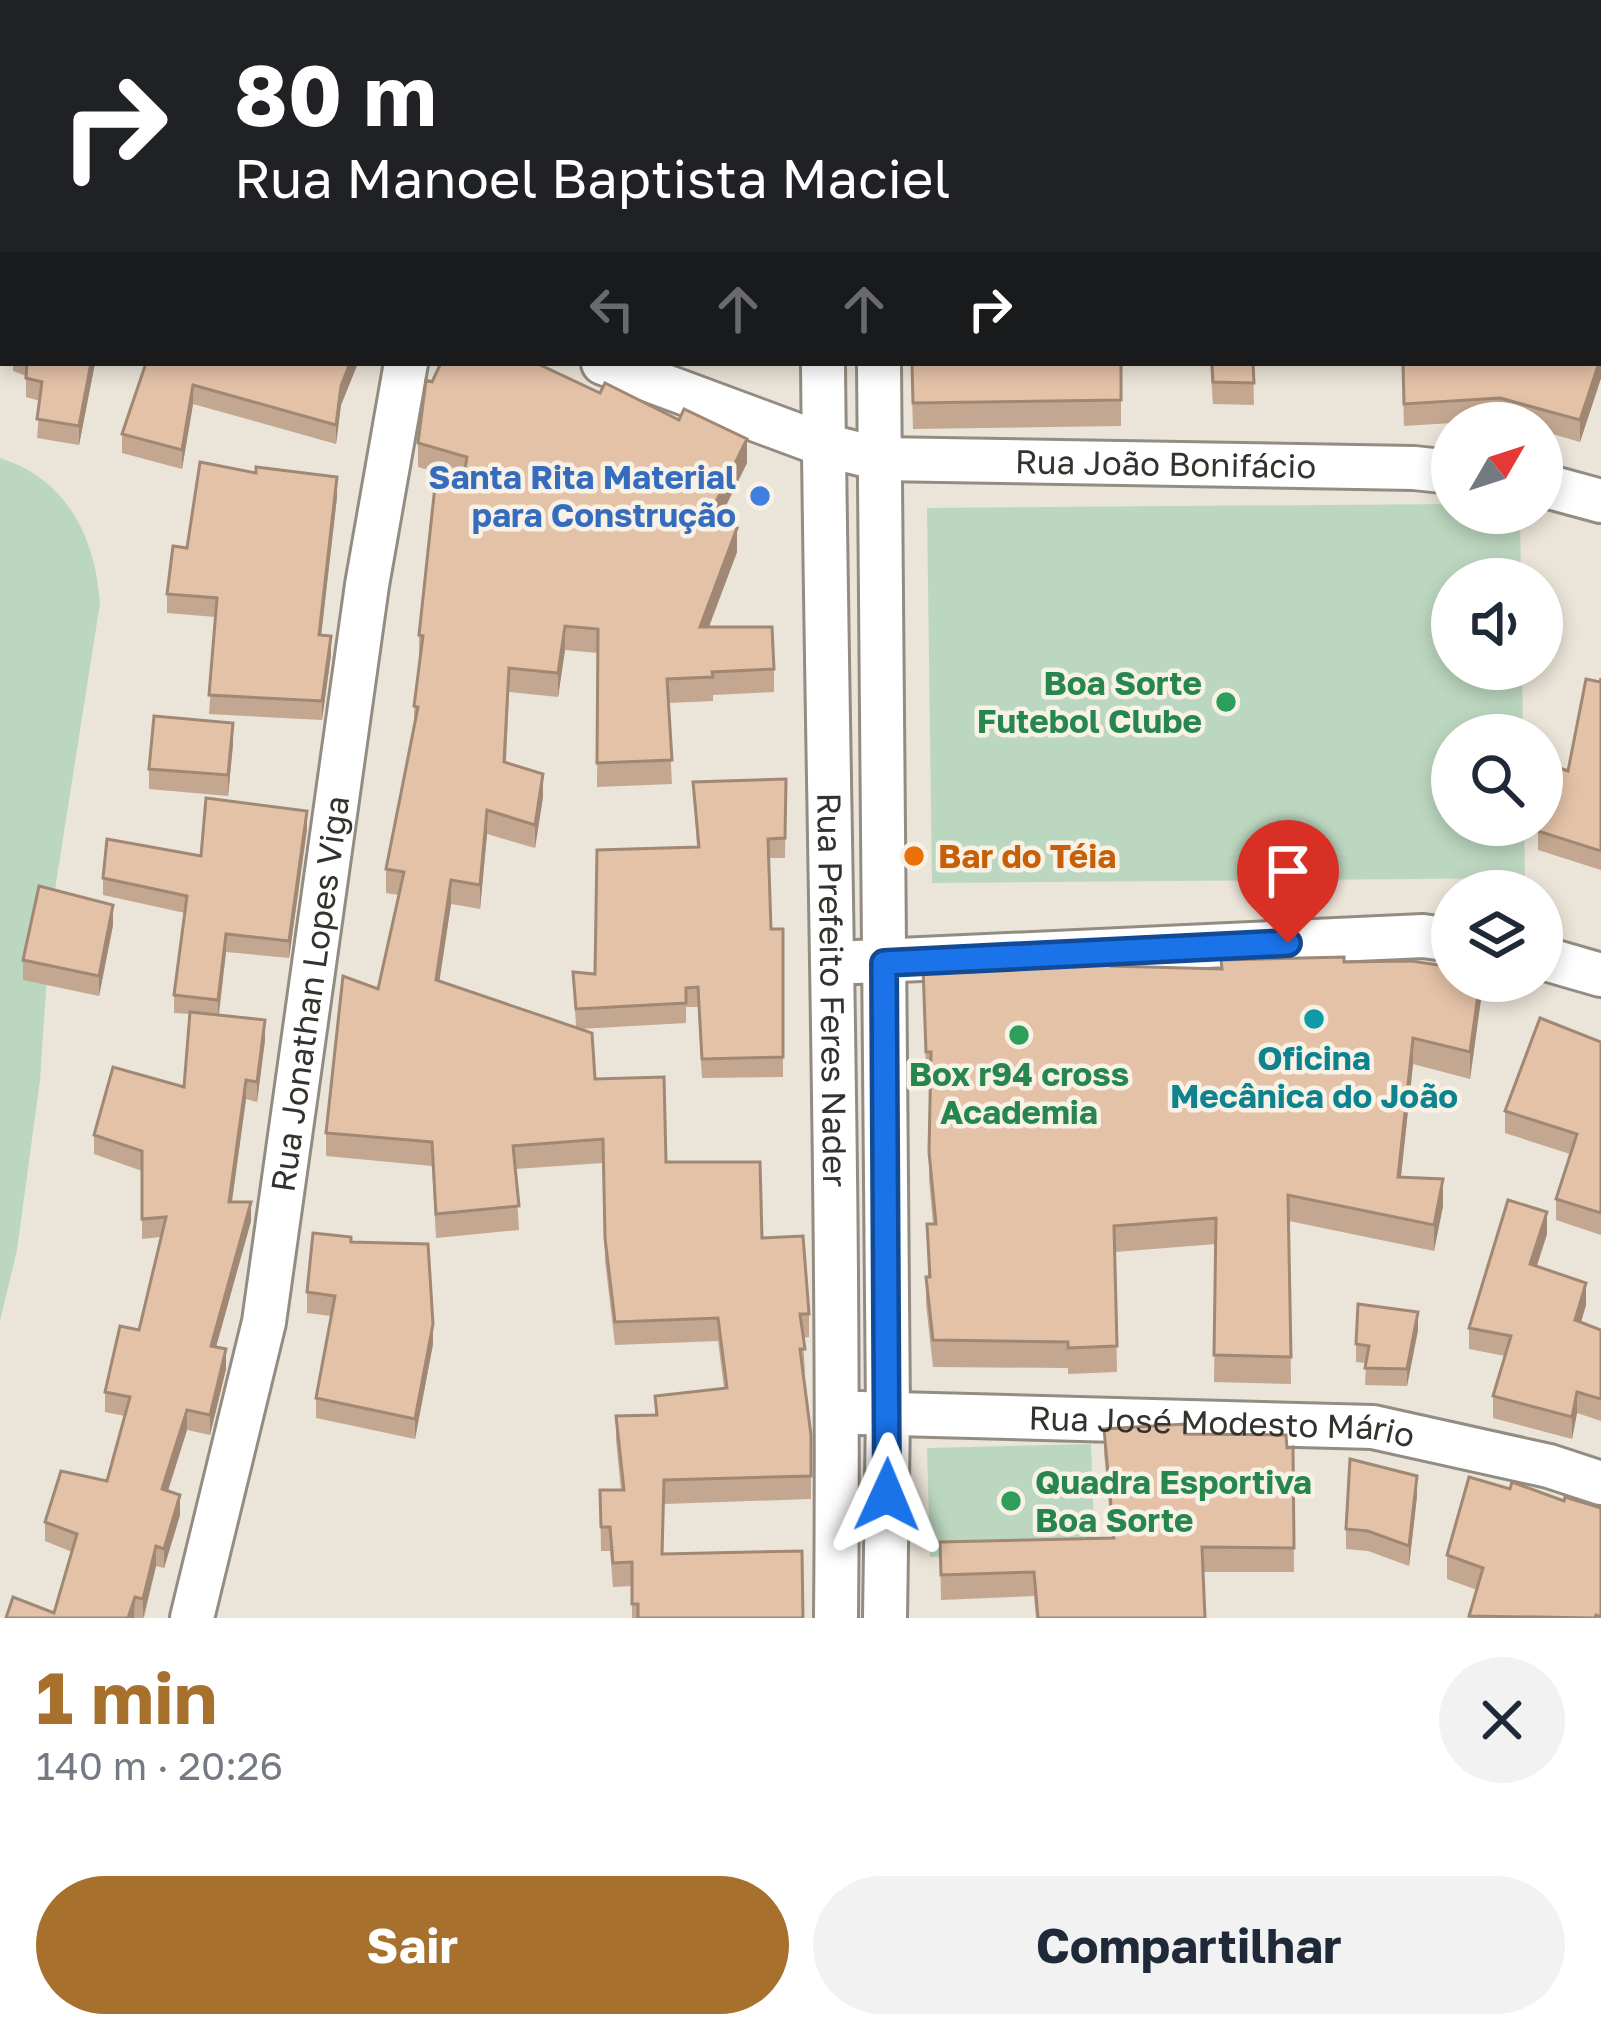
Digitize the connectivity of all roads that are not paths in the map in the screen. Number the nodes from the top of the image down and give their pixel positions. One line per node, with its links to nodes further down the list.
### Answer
1 (405, 366): 18 (street, Rua Jonathan Lopes Viga)
2 (611, 366): 5 (street, Rua João Bonifácio)
3 (823, 366): 5 (street, Rua Prefeito Feres Nader)
4 (879, 366): 6 (street, Rua Prefeito Feres Nader)
5 (824, 445): 6 (street, Rua João Bonifácio); 11 (street, Rua Prefeito Feres Nader)
6 (880, 459): 7 (street, Rua João Bonifácio); 12 (street, Rua Prefeito Feres Nader)
7 (1431, 471)
8 (1563, 491): 9 (street)
9 (1601, 501)
10 (1431, 937): 12 (street)
11 (831, 961): 12 (street); 15 (street, Rua Prefeito Feres Nader)
12 (884, 963): 16 (street, Rua Prefeito Feres Nader)
13 (1563, 964): 14 (street)
14 (1601, 976)
15 (838, 1412): 16 (street, Rua José Modesto Mário); 19 (street, Rua Prefeito Feres Nader)
16 (888, 1414): 17 (street, Rua José Modesto Mário); 20 (street, Rua Prefeito Feres Nader)
17 (1601, 1483)
18 (192, 1618)
19 (836, 1618)
20 (885, 1618)

